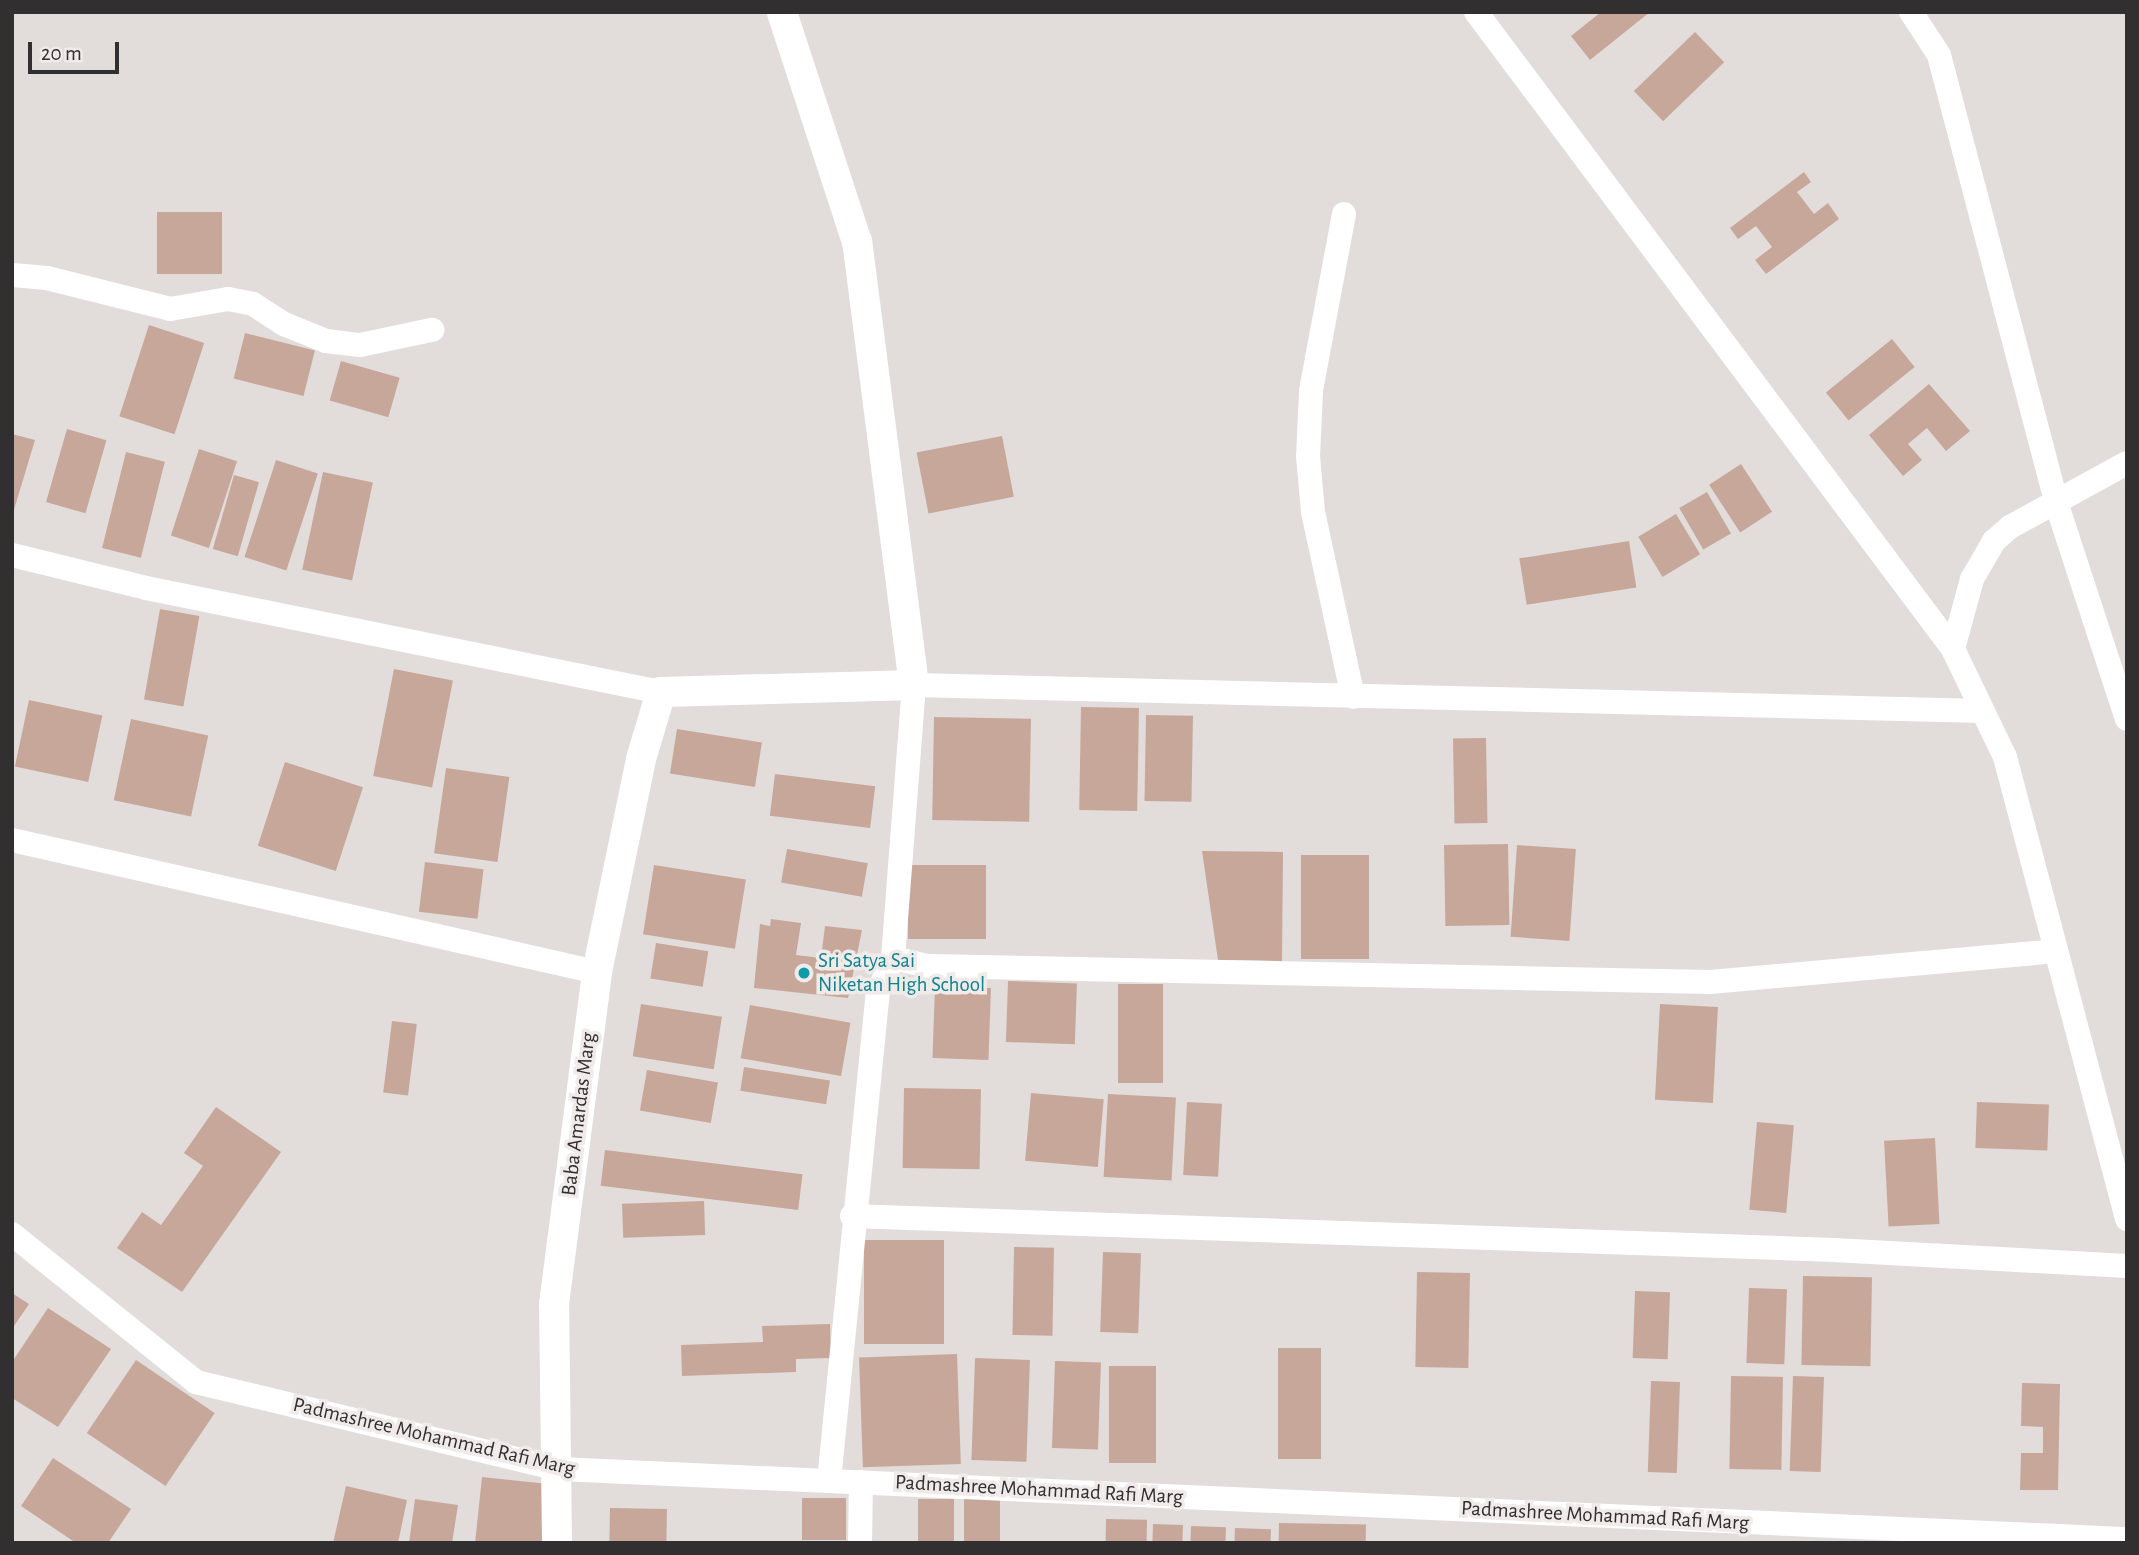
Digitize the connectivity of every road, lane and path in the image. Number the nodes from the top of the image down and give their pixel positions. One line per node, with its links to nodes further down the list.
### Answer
1 (782, 12): 11 (street)
2 (1476, 12): 10 (street)
3 (1911, 12): 8 (street)
4 (1344, 215): 13 (street)
5 (12, 275): 6 (street)
6 (432, 330)
7 (2127, 463): 8 (street)
8 (2056, 502): 10 (street); 15 (street)
9 (12, 555): 12 (street)
10 (1953, 649): 14 (street)
11 (914, 685): 12 (street); 13 (street); 18 (street)
12 (661, 692): 19 (street, Baba Amardas Marg)
13 (1353, 697): 14 (street)
14 (1983, 711): 17 (street)
15 (2127, 719)
16 (12, 840): 19 (street)
17 (2056, 951): 18 (street); 21 (street)
18 (893, 958): 20 (street)
19 (597, 972): 24 (street, Baba Amardas Marg)
20 (852, 1216): 23 (street); 25 (street)
21 (2127, 1219)
22 (12, 1234): 24 (street, Padmashree Mohammad Rafi Marg)
23 (2127, 1266)
24 (559, 1469): 25 (street, Padmashree Mohammad Rafi Marg); 29 (street, Baba Amardas Marg)
25 (829, 1481): 26 (street, Padmashree Mohammad Rafi Marg)
26 (861, 1482): 27 (street, Padmashree Mohammad Rafi Marg); 30 (street)
27 (1800, 1534): 28 (street, Padmashree Mohammad Rafi Marg)
28 (2127, 1539)
29 (557, 1543)
30 (860, 1543)

